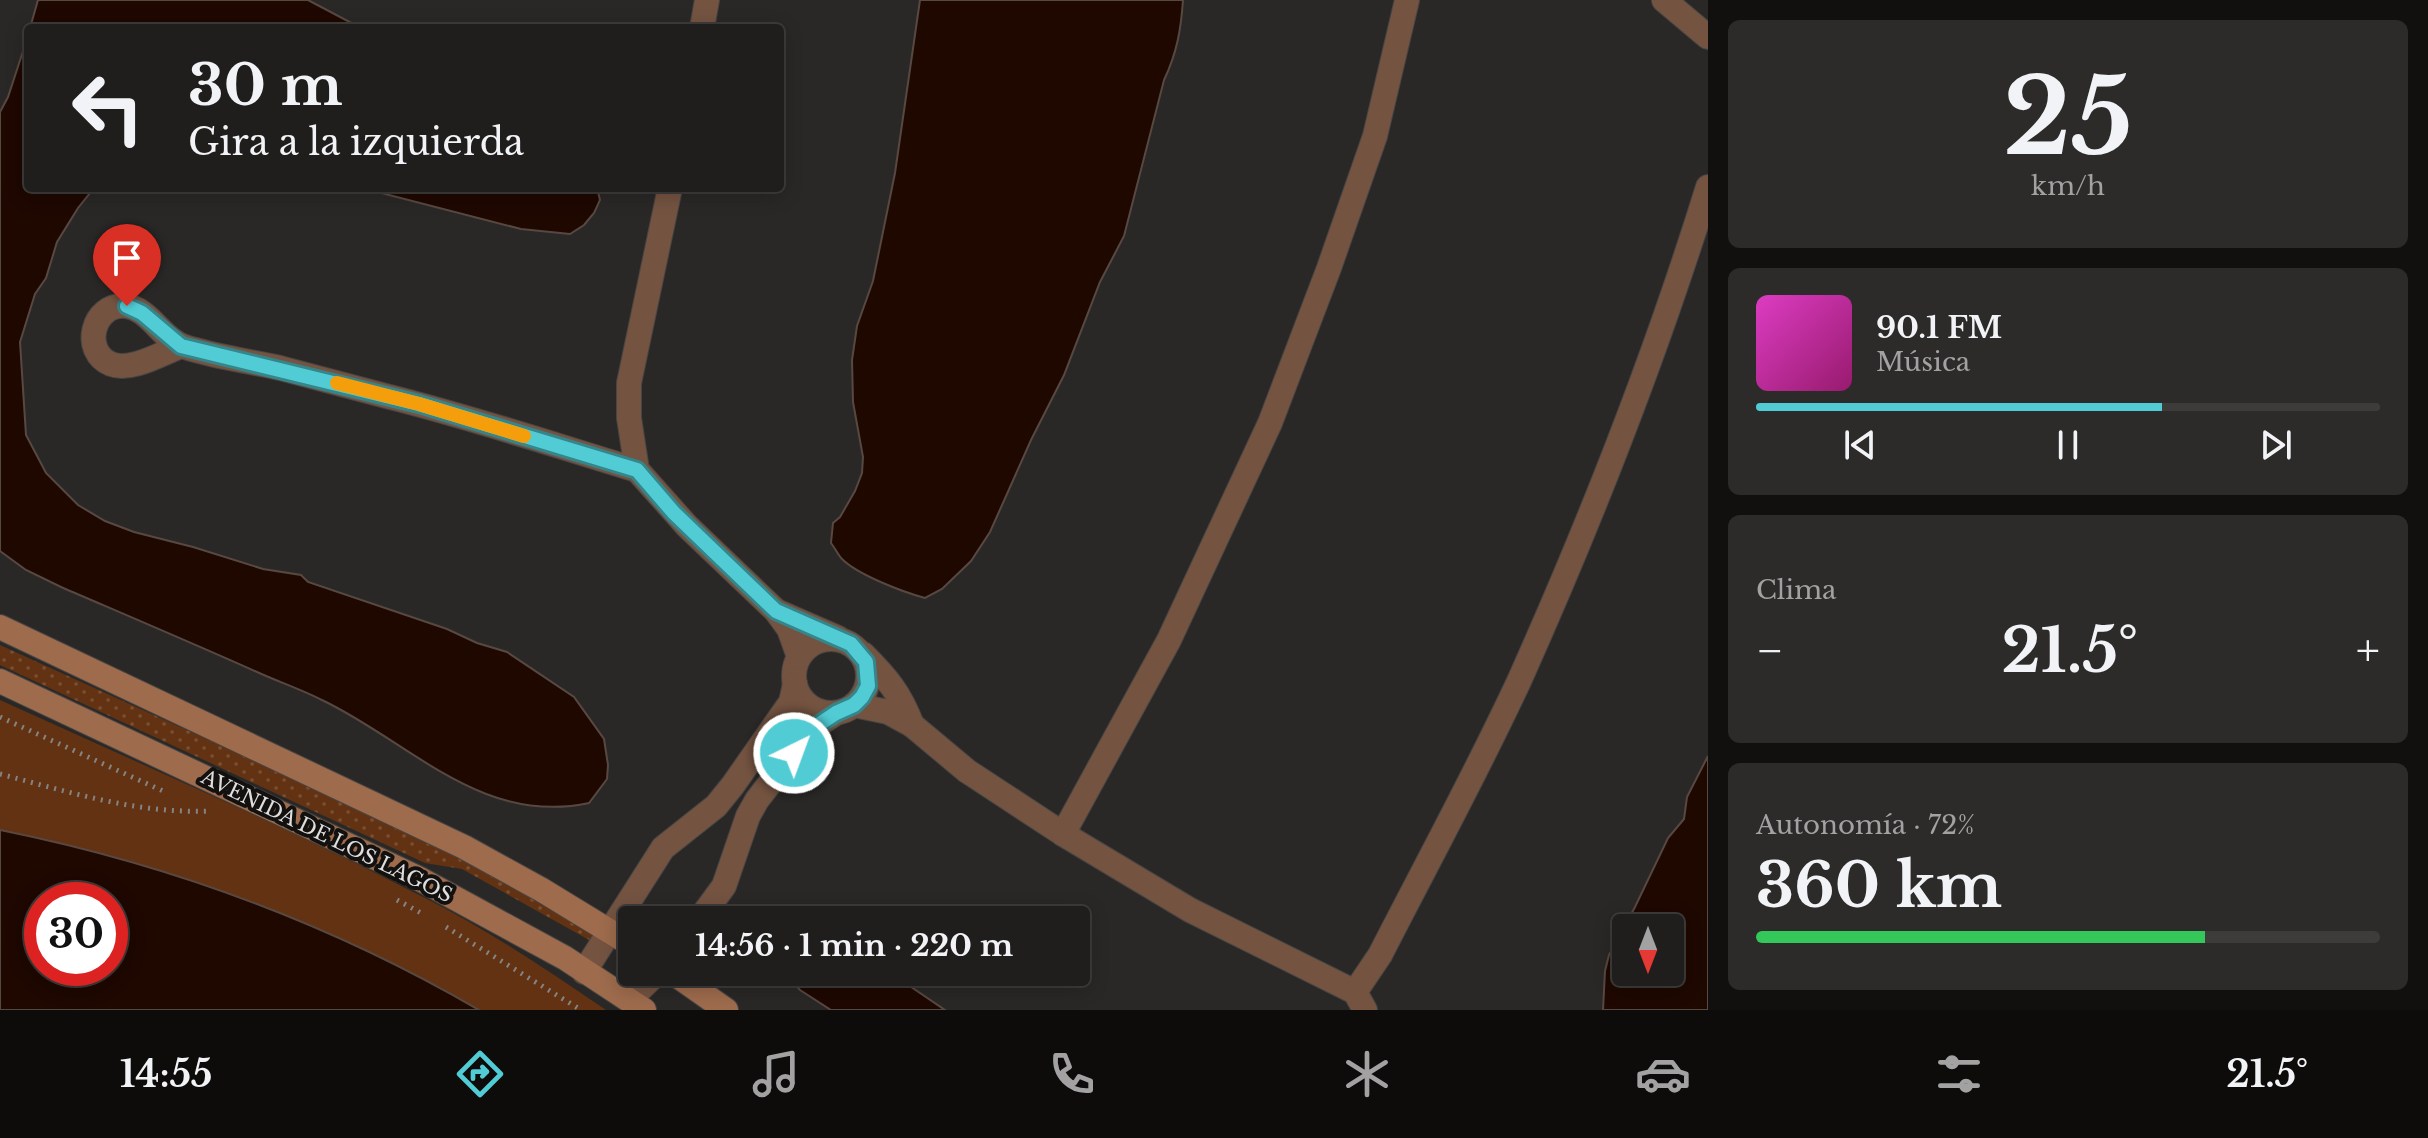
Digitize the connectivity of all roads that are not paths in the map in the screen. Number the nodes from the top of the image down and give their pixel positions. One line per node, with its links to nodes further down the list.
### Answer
1 (1407, 0): 17 (street)
2 (1645, 0): 3 (street)
3 (1669, 4): 4 (street)
4 (1708, 37)
5 (1708, 187): 24 (street)
6 (669, 192): 8 (street)
7 (181, 346): 8 (street)
8 (637, 470): 9 (street)
9 (776, 611): 11 (street); 12 (street)
10 (0, 627): 19 (street)
11 (850, 646): 12 (street); 15 (street); 16 (street)
12 (799, 657): 14 (street)
13 (0, 681): 21 (street, AVENIDA DE LOS LAGOS)
14 (795, 684): 15 (street); 19 (street)
15 (845, 709): 16 (street); 18 (street)
16 (912, 725): 17 (street)
17 (1063, 834): 24 (street)
18 (709, 906)
19 (609, 930): 20 (street); 21 (street)
20 (618, 936)
21 (584, 972): 25 (street, AVENIDA DE LOS LAGOS)
22 (649, 986): 25 (street)
23 (692, 986): 26 (street)
24 (1360, 1001)
25 (637, 1005)
26 (726, 1010)

